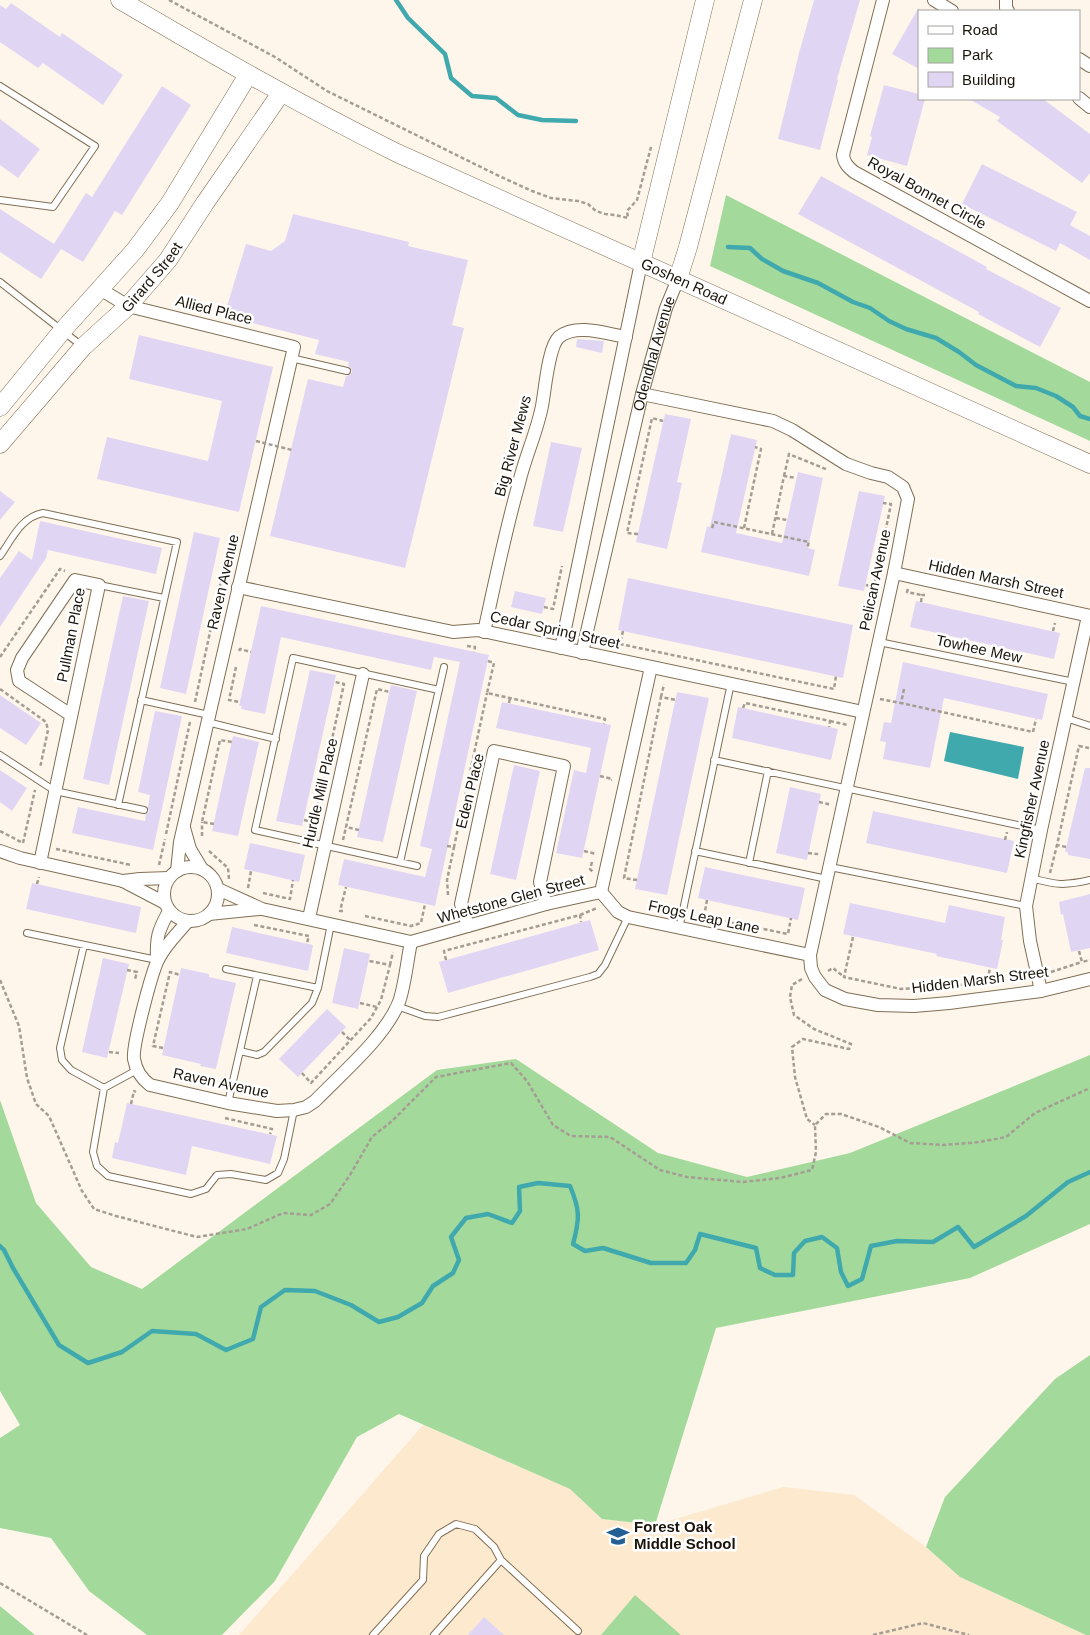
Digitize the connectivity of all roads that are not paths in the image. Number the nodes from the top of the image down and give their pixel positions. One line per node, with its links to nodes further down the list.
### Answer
1 (120, 0): 7 (street, Goshen Road)
2 (705, 0): 13 (street)
3 (753, 0): 14 (street, Odendhal Avenue)
4 (883, 0): 17 (street, Royal Bonnet Circle)
5 (934, 0): 6 (street)
6 (950, 10)
7 (248, 75): 9 (street, Goshen Road); 16 (street, Girard Street)
8 (0, 86): 12 (lane)
9 (281, 93): 13 (street, Goshen Road); 18 (street, Girard Street)
10 (1080, 99): 11 (street)
11 (1090, 107)
12 (0, 200)
13 (641, 263): 14 (street, Goshen Road); 20 (street, Odendhal Avenue)
14 (678, 280): 24 (street, Odendhal Avenue); 27 (street, Goshen Road)
15 (0, 282): 19 (lane)
16 (100, 289): 18 (street, Allied Place); 19 (street, Girard Street)
17 (1090, 301)
18 (128, 306): 21 (street, Girard Street); 22 (street, Allied Place)
19 (63, 330): 21 (lane); 25 (street, Girard Street)
20 (626, 337): 34 (street, Big River Mews); 36 (street, Odendhal Avenue)
21 (83, 346): 26 (street, Girard Street)
22 (292, 352): 23 (lane); 31 (street, Raven Avenue)
23 (347, 372)
24 (642, 394): 29 (street, Pelican Avenue); 37 (street, Odendhal Avenue)
25 (0, 407)
26 (0, 444)
27 (1090, 464)
28 (0, 556): 32 (lane)
29 (894, 573): 33 (street, Hidden Marsh Street); 35 (street, Pelican Avenue)
30 (99, 585): 32 (lane); 46 (street, Pullman Place); 46 (street, Pullman Place)
31 (238, 587): 34 (street, Cedar Spring Street); 48 (street, Raven Avenue)
32 (164, 598): 44 (lane)
33 (1089, 616): 41 (street, Kingfisher Avenue)
34 (484, 632): 36 (street, Cedar Spring Street)
35 (879, 642): 41 (lane, Towhee Mew); 45 (street, Pelican Avenue)
36 (560, 648): 37 (street, Cedar Spring Street)
37 (582, 653): 39 (street, Cedar Spring Street)
38 (444, 666): 43 (lane)
39 (651, 666): 42 (street, Cedar Spring Street); 75 (street, Whetstone Glen Street)
40 (363, 674): 43 (lane); 50 (lane); 60 (street, Hurdle Mill Place)
41 (1074, 682): 47 (street, Kingfisher Avenue)
42 (731, 683): 45 (street, Cedar Spring Street); 52 (lane)
43 (438, 690): 63 (lane)
44 (141, 700): 48 (lane); 56 (lane)
45 (864, 712): 54 (street, Pelican Avenue)
46 (71, 715): 55 (street, Pullman Place)
47 (1066, 718): 49 (lane); 59 (street, Kingfisher Avenue)
48 (208, 719): 50 (lane); 58 (street, Raven Avenue)
49 (1090, 726)
50 (276, 739): 60 (lane)
51 (0, 755): 55 (lane)
52 (714, 760): 53 (lane); 62 (lane)
53 (768, 771): 54 (lane); 65 (lane)
54 (847, 788): 59 (lane); 67 (street, Pelican Avenue)
55 (55, 791): 56 (lane); 64 (street, Pullman Place)
56 (118, 805): 57 (lane)
57 (144, 810)
58 (184, 825): 68 (street, Raven Avenue); 69 (street, Raven Avenue)
59 (1041, 830): 70 (street, Kingfisher Avenue)
60 (325, 845): 63 (lane); 82 (street, Hurdle Mill Place)
61 (0, 851): 64 (street)
62 (695, 851): 65 (lane); 86 (lane)
63 (400, 862): 66 (lane)
64 (40, 863): 73 (street)
65 (749, 863): 71 (lane)
66 (417, 866)
67 (830, 867): 71 (street, Pelican Avenue); 78 (lane)
68 (202, 869): 69 (street); 74 (street)
69 (173, 874): 73 (street); 79 (street)
70 (1031, 878): 72 (lane); 78 (street, Kingfisher Avenue)
71 (827, 880): 90 (street, Pelican Avenue)
72 (1090, 880)
73 (123, 882): 79 (street)
74 (224, 887): 76 (street); 80 (street)
75 (601, 892): 77 (street, Whetstone Glen Street); 81 (street, Frogs Leap Lane)
76 (244, 901): 80 (street, Whetstone Glen Street); 82 (street, Whetstone Glen Street)
77 (546, 904): 85 (street, Whetstone Glen Street); 85 (street, Eden Place)
78 (1026, 906): 96 (street, Kingfisher Avenue)
79 (167, 907): 83 (street); 91 (street)
80 (209, 914): 83 (street)
81 (628, 917): 86 (street, Frogs Leap Lane); 97 (lane)
82 (309, 918): 84 (street, Whetstone Glen Street)
83 (188, 921): 91 (street)
84 (331, 924): 88 (street, Whetstone Glen Street); 95 (lane)
85 (468, 926): 88 (street, Whetstone Glen Street)
86 (679, 928): 90 (street, Frogs Leap Lane)
87 (27, 933): 89 (lane)
88 (411, 942): 97 (street, Raven Avenue)
89 (84, 945): 91 (lane); 100 (lane)
90 (810, 955): 96 (street, Hidden Marsh Street)
91 (158, 960): 99 (street)
92 (226, 969): 93 (lane)
93 (258, 976): 95 (lane); 98 (lane)
94 (1090, 979): 96 (street, Hidden Marsh Street)
95 (318, 988): 98 (lane)
96 (1041, 990)
97 (397, 1006): 102 (street, Raven Avenue)
98 (240, 1052): 101 (lane)
99 (137, 1070): 100 (lane); 101 (street, Raven Avenue)
100 (104, 1088): 102 (lane)
101 (228, 1103): 102 (street, Raven Avenue)
102 (294, 1110)
103 (501, 1560): 104 (lane); 105 (lane); 106 (lane)
104 (578, 1631)
105 (373, 1635)
106 (434, 1635)

